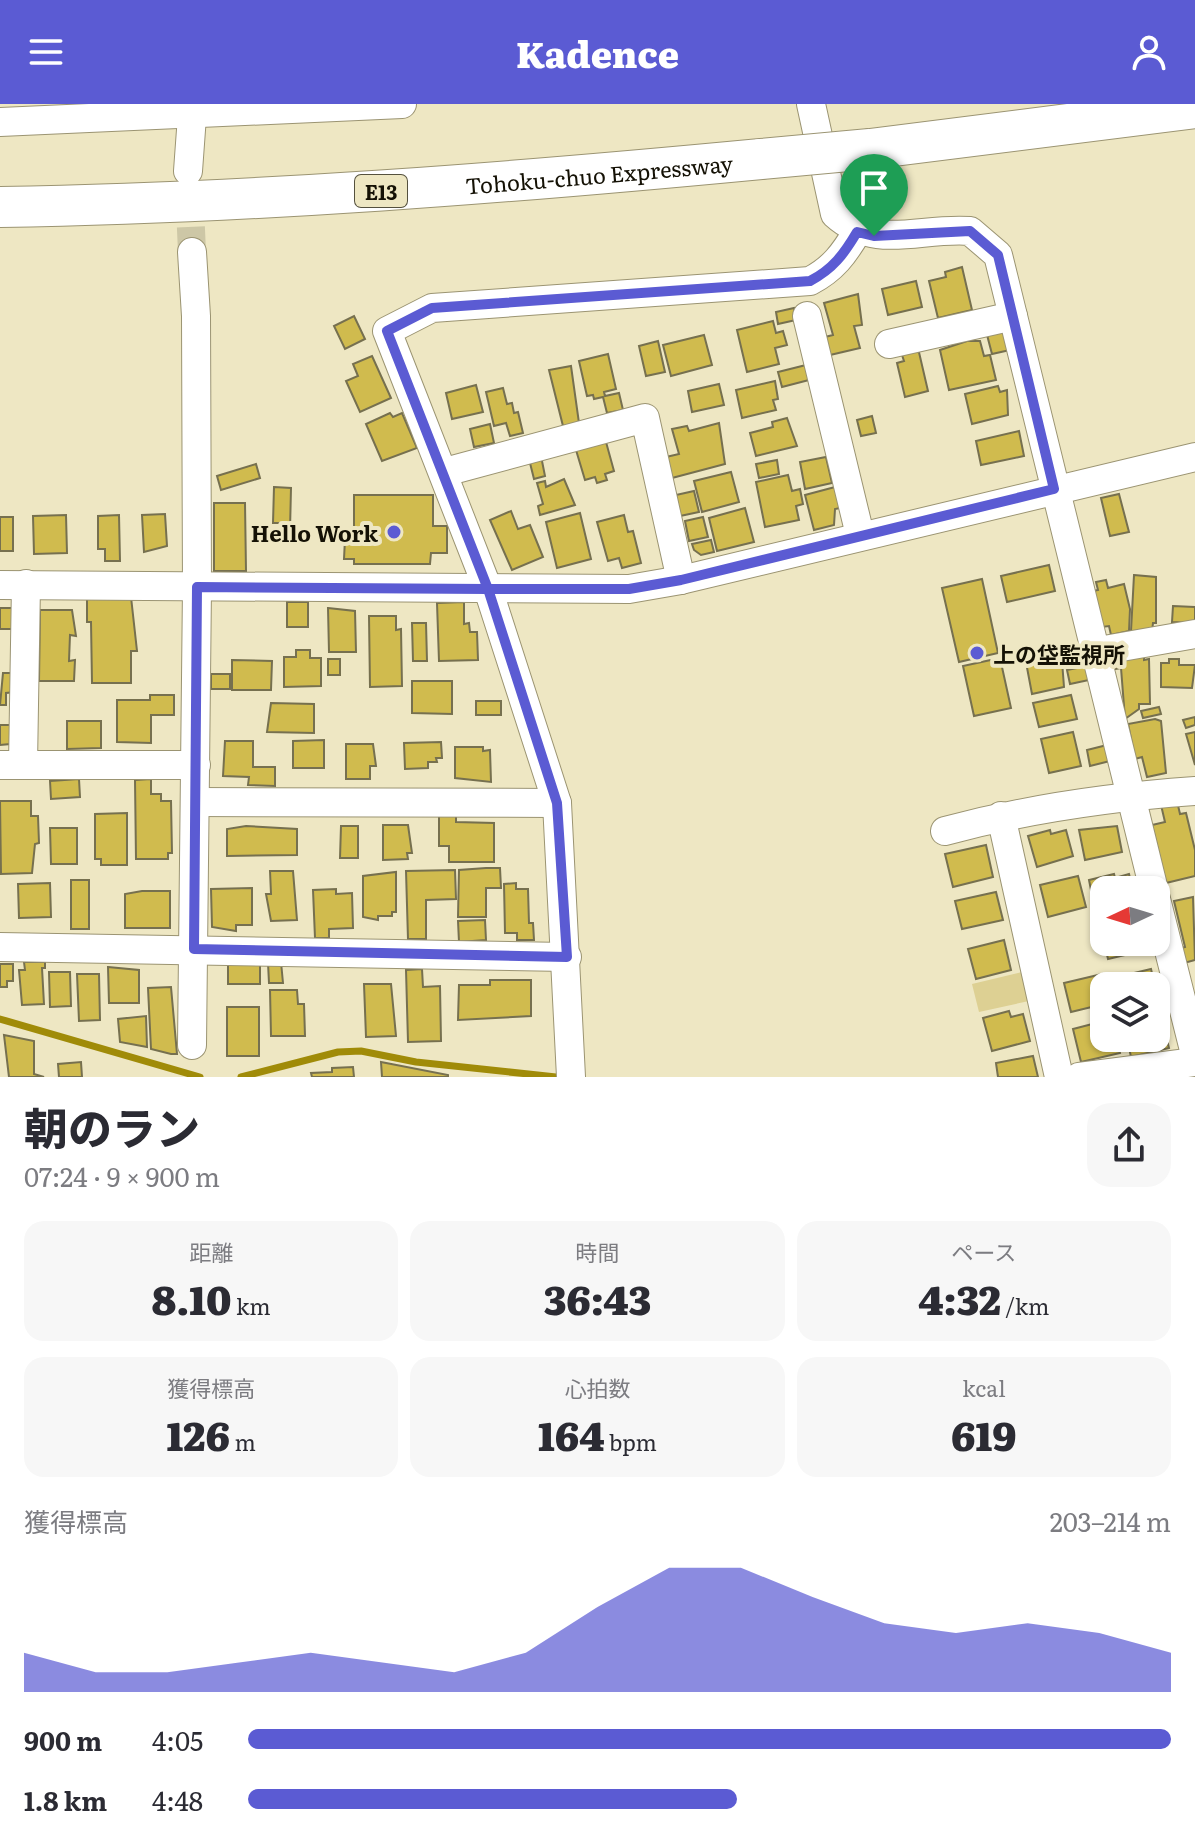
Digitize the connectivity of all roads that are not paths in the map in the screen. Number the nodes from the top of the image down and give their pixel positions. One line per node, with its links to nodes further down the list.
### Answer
1 (402, 104): 4 (street)
2 (811, 104): 8 (street)
3 (1195, 108): 7 (highway, Tohoku-chuo Expressway / E13, bridge)
4 (192, 116): 5 (street); 6 (street)
5 (0, 122)
6 (188, 171)
7 (0, 207)
8 (857, 232): 11 (street); 14 (street)
9 (192, 252): 19 (street)
10 (807, 316): 16 (street)
11 (1013, 316): 12 (street); 15 (street)
12 (889, 344)
13 (1195, 457): 15 (street)
14 (445, 472): 17 (street); 20 (street)
15 (1054, 489): 16 (street); 22 (street)
16 (860, 535): 17 (street)
17 (681, 580): 20 (street)
18 (13, 585): 19 (street); 23 (street)
19 (197, 587): 20 (street); 24 (street)
20 (488, 589): 28 (street)
21 (1195, 634): 22 (street)
22 (1093, 652): 26 (street)
23 (12, 765): 24 (street)
24 (196, 765): 27 (street)
25 (1195, 791): 26 (street)
26 (1129, 796): 29 (street); 31 (street)
27 (195, 802): 28 (street); 34 (street)
28 (557, 803): 35 (street)
29 (1001, 816): 30 (street); 41 (street)
30 (945, 831)
31 (1150, 876)
32 (1170, 940): 36 (street)
33 (0, 947): 34 (street)
34 (194, 949): 35 (street); 37 (street)
35 (567, 957): 40 (street)
36 (1188, 993): 38 (street)
37 (192, 1045)
38 (1195, 1054)
39 (1195, 1062): 42 (street)
40 (570, 1070)
41 (1059, 1077)
42 (1079, 1077)

